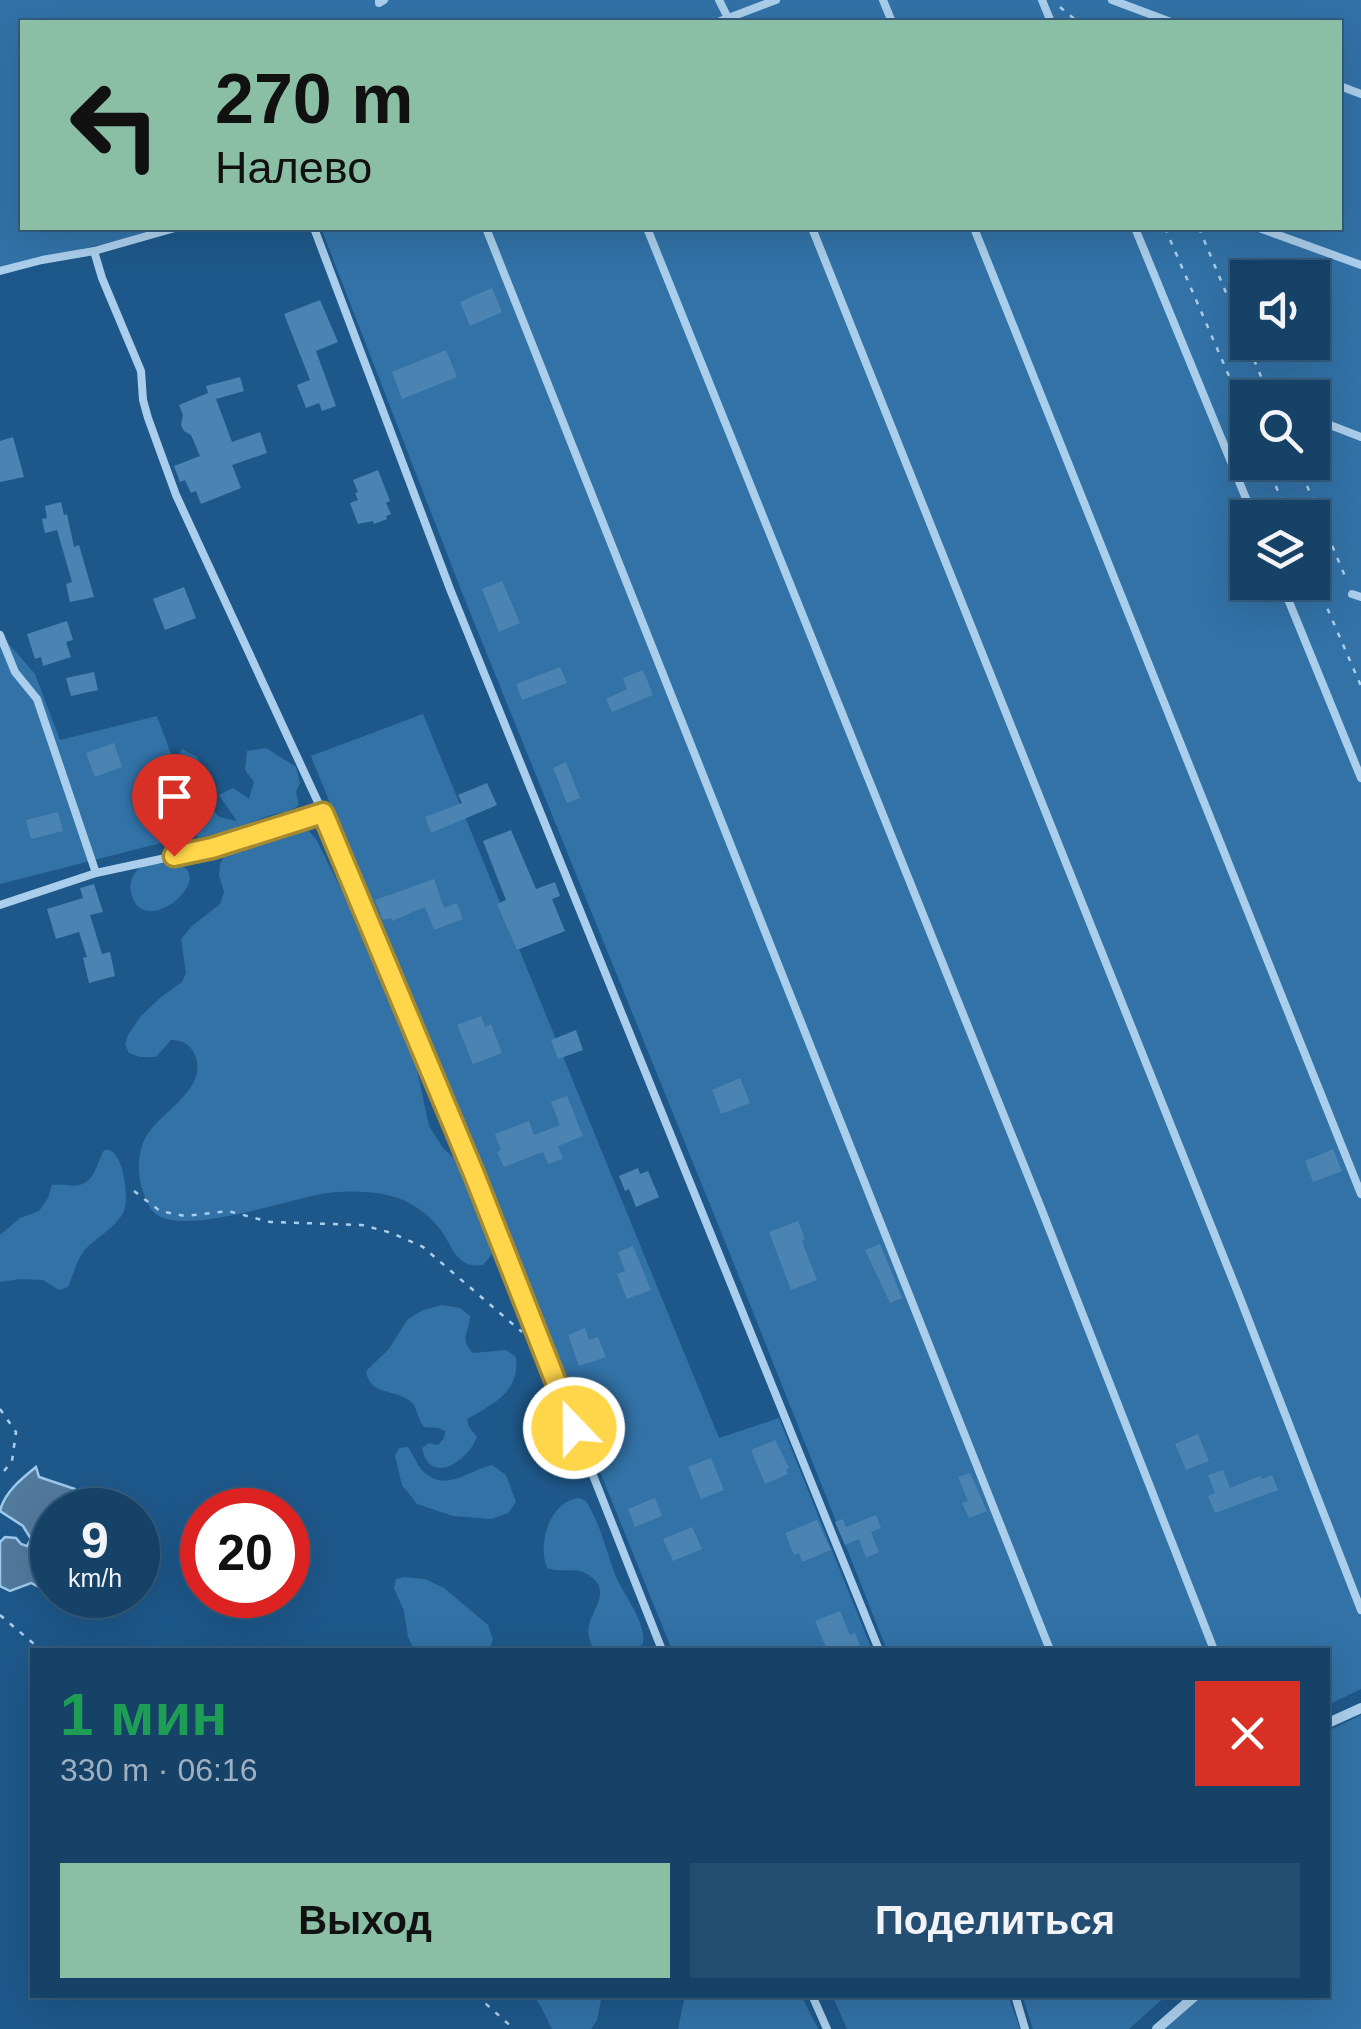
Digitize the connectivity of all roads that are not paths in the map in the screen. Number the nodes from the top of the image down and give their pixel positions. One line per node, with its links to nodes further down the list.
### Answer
1 (718, 0): 4 (lane)
2 (776, 0): 4 (lane)
3 (1112, 0): 5 (lane)
4 (729, 20)
5 (1166, 20)
6 (168, 230): 14 (lane)
7 (315, 230): 29 (lane)
8 (487, 230): 30 (lane)
9 (648, 230): 31 (lane)
10 (813, 230): 27 (lane)
11 (975, 230): 26 (lane)
12 (1136, 230): 19 (lane)
13 (1265, 230): 15 (lane)
14 (94, 251): 16 (lane); 23 (lane)
15 (1361, 265)
16 (0, 271)
17 (1330, 425): 18 (lane)
18 (1361, 437)
19 (1247, 500)
20 (1288, 600): 22 (lane)
21 (0, 635): 24 (lane)
22 (1361, 778)
23 (323, 813): 24 (lane); 28 (lane)
24 (96, 873): 25 (lane)
25 (0, 905)
26 (1361, 1194)
27 (1361, 1610)
28 (661, 1648)
29 (878, 1648)
30 (1049, 1648)
31 (1213, 1648)
32 (1361, 1708): 33 (street)
33 (1330, 1722)
34 (813, 1998): 37 (lane)
35 (1016, 1998): 38 (lane)
36 (1192, 1998): 39 (street)
37 (827, 2029)
38 (1025, 2029)
39 (1156, 2029)

